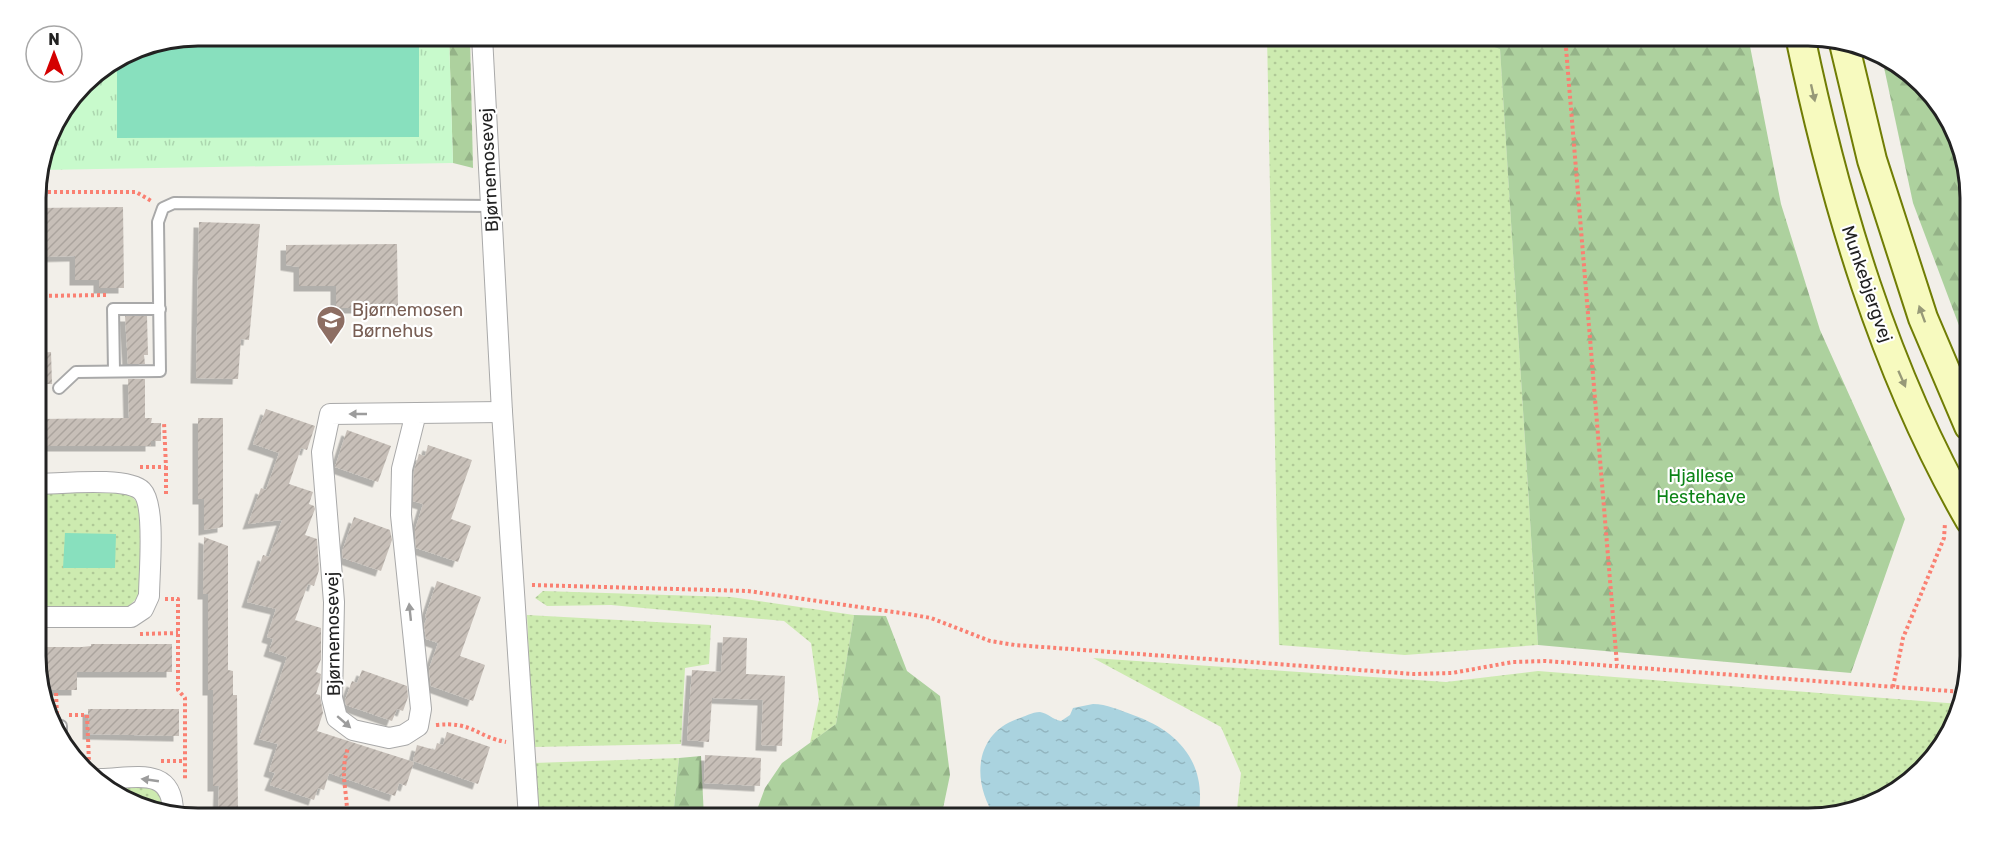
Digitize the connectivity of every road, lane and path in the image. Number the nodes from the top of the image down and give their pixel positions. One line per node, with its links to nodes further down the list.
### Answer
1 (483, 47): 6 (street, Bjørnemosevej)
2 (1566, 47): 23 (path)
3 (1803, 47): 19 (street, Munkebjergvej, one-way to 19)
4 (1846, 52): 13 (street, one-way to 4)
5 (47, 192): 7 (path)
6 (491, 206): 7 (lane); 14 (street, Bjørnemosevej)
7 (163, 208): 10 (lane)
8 (115, 295): 9 (path)
9 (47, 296)
10 (160, 309): 11 (lane); 11 (lane)
11 (114, 371): 12 (lane)
12 (59, 388)
13 (1960, 405)
14 (502, 412): 15 (street, Bjørnemosevej); 20 (street, Bjørnemosevej)
15 (416, 414): 27 (street, one-way to 15); 28 (street, Bjørnemosevej, one-way to 28)
16 (164, 422): 17 (path)
17 (131, 468)
18 (47, 484): 21 (street)
19 (1958, 521): 24 (path)
20 (513, 584): 23 (path); 29 (street, Bjørnemosevej)
21 (148, 599): 22 (street); 32 (path)
22 (47, 617)
23 (1617, 665): 24 (path)
24 (1893, 687): 25 (path)
25 (1955, 691)
26 (87, 715): 30 (path)
27 (418, 726): 28 (street); 29 (path)
28 (353, 730): 34 (path)
29 (523, 745): 35 (street, Bjørnemosevej)
30 (89, 761)
31 (110, 779): 33 (street, one-way to 31)
32 (185, 787)
33 (173, 805)
34 (348, 808)
35 (528, 808)

